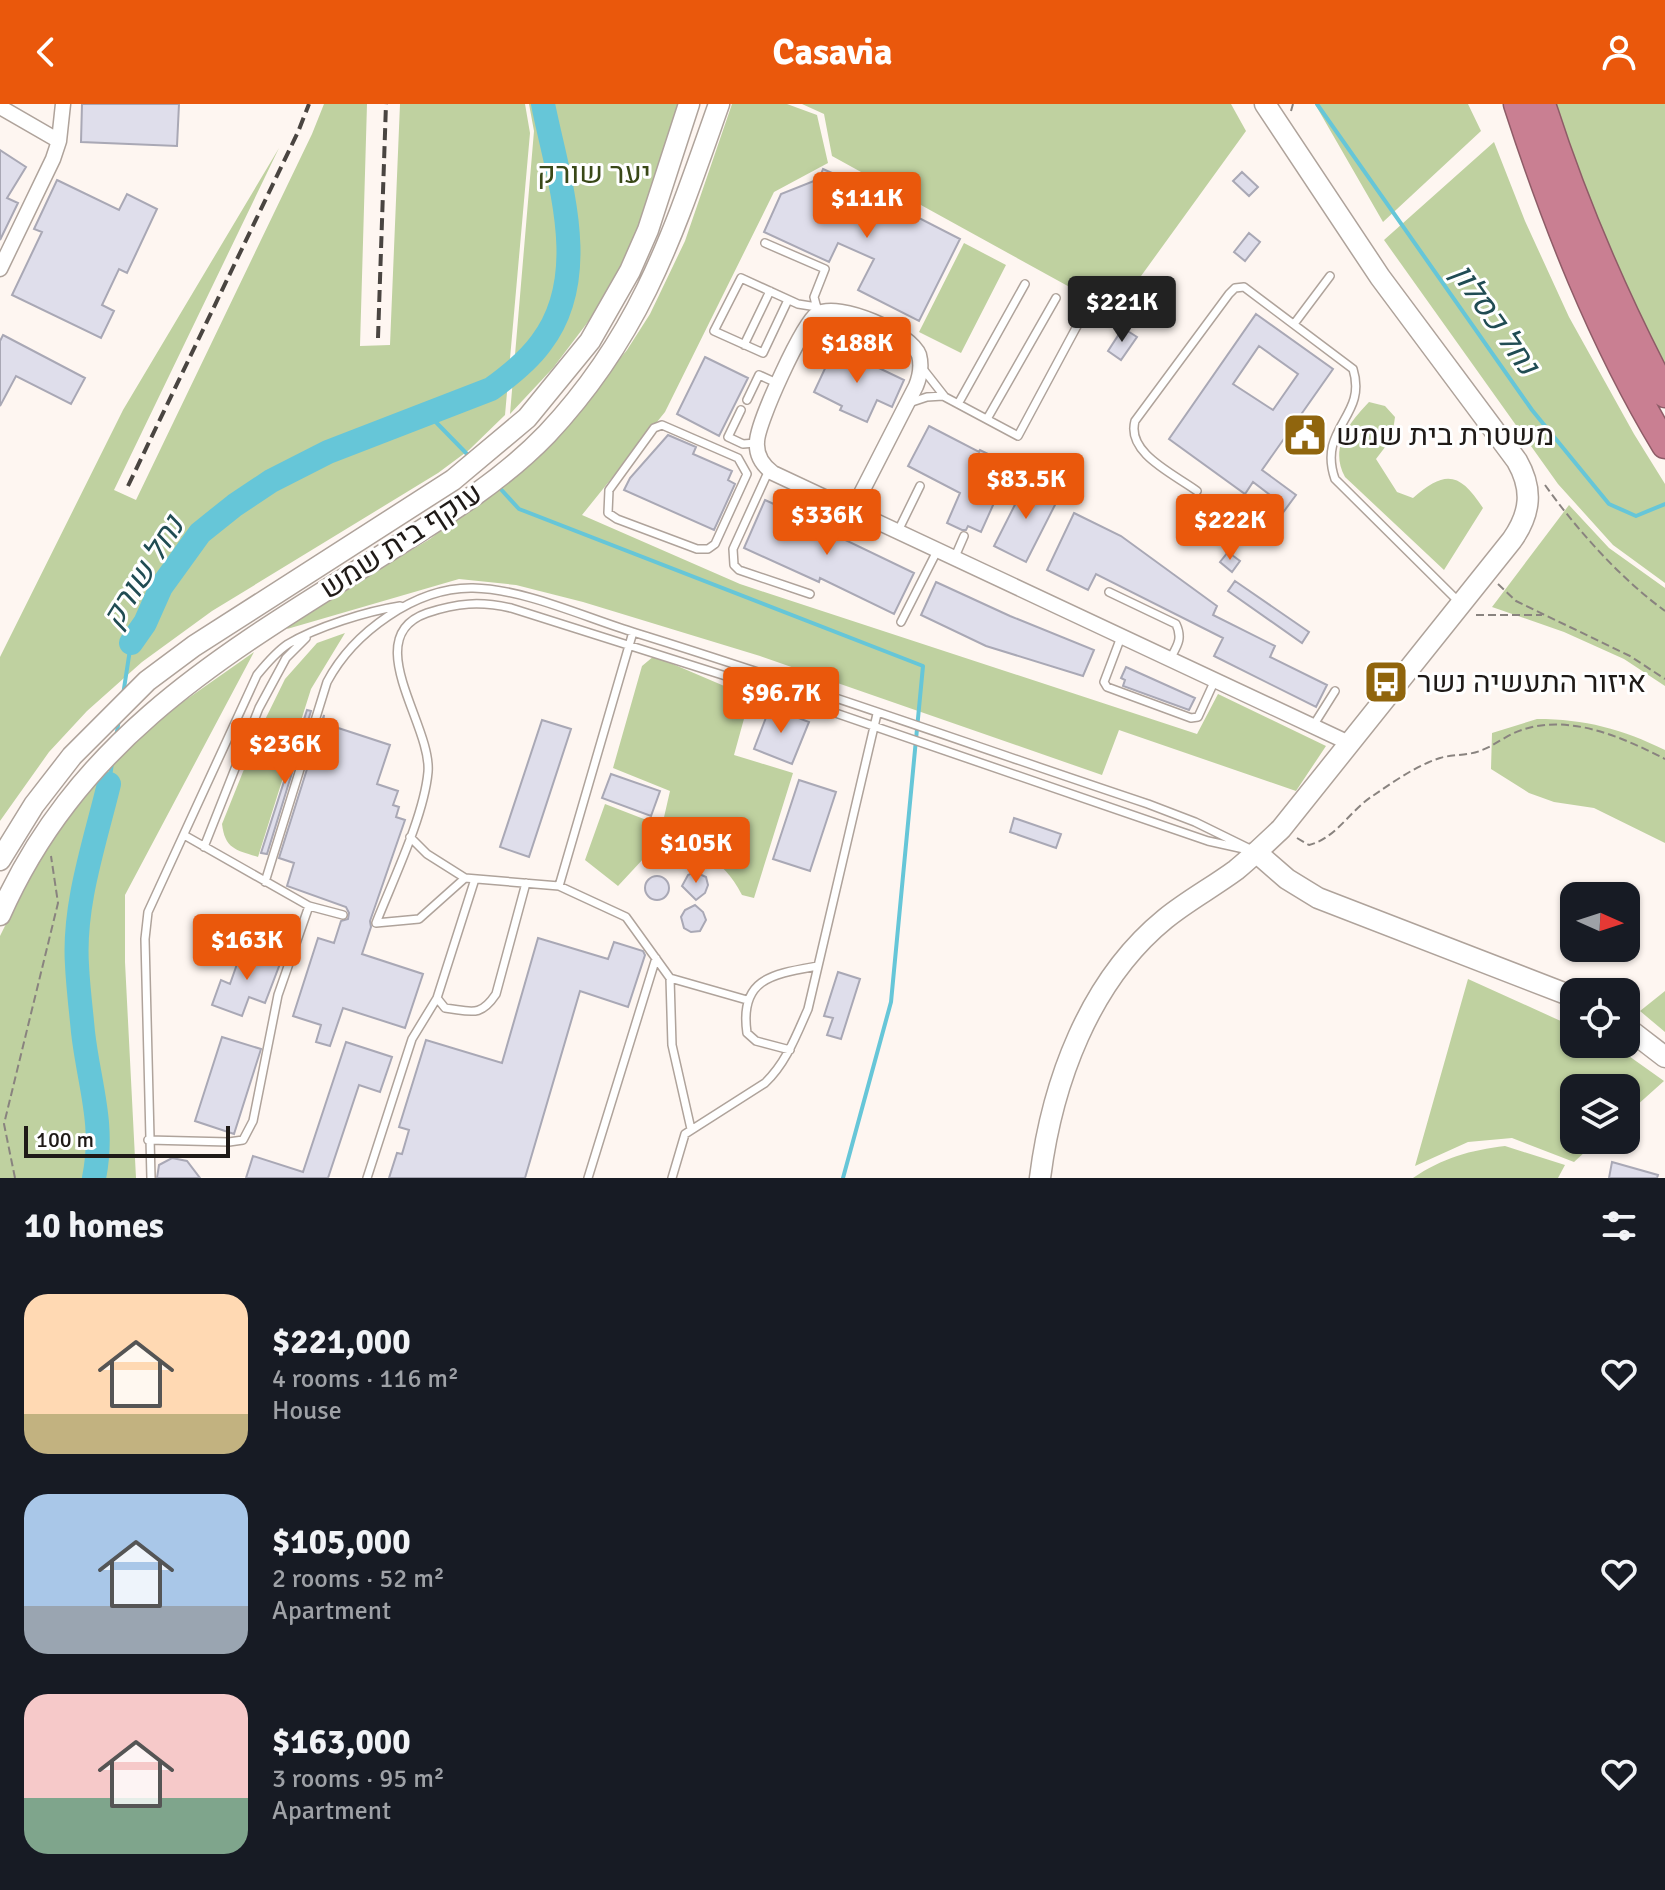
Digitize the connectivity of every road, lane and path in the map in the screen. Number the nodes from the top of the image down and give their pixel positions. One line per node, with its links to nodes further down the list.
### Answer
1 (63, 104): 8 (street)
2 (689, 104): 66 (main road, עוקף בית שמש)
3 (719, 104): 61 (main road, עוקף בית שמש)
4 (1265, 104): 40 (main road)
5 (1517, 104): 30 (highway)
6 (1542, 104): 22 (highway)
7 (0, 107): 8 (street)
8 (59, 141): 10 (street)
9 (765, 243): 16 (lane)
10 (0, 269)
11 (1330, 276): 18 (lane)
12 (1025, 284): 26 (lane)
13 (770, 291): 15 (lane); 19 (lane); 19 (lane)
14 (1056, 298): 28 (lane)
15 (788, 300): 16 (lane); 19 (lane)
16 (817, 310): 20 (street); 21 (street)
17 (1084, 313): 28 (lane)
18 (1294, 324): 34 (lane); 44 (lane)
19 (744, 345)
20 (921, 365): 23 (lane); 25 (street)
21 (779, 384): 24 (lane); 29 (street)
22 (1665, 394)
23 (945, 397): 25 (lane); 26 (lane)
24 (747, 400)
25 (907, 404): 35 (street)
26 (958, 404): 28 (lane)
27 (741, 410): 29 (lane)
28 (987, 419)
29 (756, 443): 31 (street)
30 (1665, 445)
31 (765, 466): 32 (lane); 35 (street); 42 (lane)
32 (747, 474): 32 (lane)
33 (920, 486): 36 (lane)
34 (1197, 491)
35 (852, 511): 36 (street)
36 (898, 532): 38 (street)
37 (964, 536): 39 (lane)
38 (937, 551): 39 (street); 46 (lane)
39 (954, 559): 49 (street)
40 (1486, 573): 44 (main road); 45 (path)
41 (1109, 592): 51 (lane)
42 (810, 594)
43 (405, 606): 47 (lane); 48 (lane); 69 (lane)
44 (1456, 610): 45 (path); 58 (main road)
45 (1546, 615): 52 (path)
46 (901, 622)
47 (633, 632): 50 (lane); 55 (lane)
48 (310, 634): 62 (lane); 64 (lane)
49 (1121, 637): 51 (street); 53 (lane)
50 (629, 645): 56 (lane); 63 (lane); 71 (lane)
51 (1170, 659): 53 (street)
52 (1665, 679)
53 (1215, 680): 57 (street)
54 (1335, 691): 57 (lane)
55 (877, 714): 56 (lane); 65 (lane)
56 (873, 726): 65 (lane); 76 (lane)
57 (1313, 726): 58 (street)
58 (1349, 743): 60 (main road)
59 (1665, 759): 60 (path)
60 (1281, 829): 65 (main road)
61 (47, 832): 73 (main road, עוקף בית שמש); 86 (path)
62 (184, 835): 64 (lane); 85 (lane)
63 (410, 837): 67 (lane); 67 (lane)
64 (204, 847): 69 (lane)
65 (1256, 852): 78 (main road); 91 (main road)
66 (2, 857)
67 (465, 878): 68 (lane)
68 (475, 879): 70 (lane); 79 (lane)
69 (265, 882): 72 (lane)
70 (526, 883): 71 (lane); 79 (lane)
71 (559, 886): 75 (lane)
72 (309, 906): 74 (lane); 85 (lane)
73 (2, 910)
74 (343, 915)
75 (656, 958): 77 (lane); 89 (lane)
76 (818, 966): 80 (lane); 82 (lane)
77 (670, 978): 80 (lane); 84 (lane)
78 (1560, 992)
79 (437, 998): 88 (lane)
80 (747, 1000): 82 (lane)
81 (1640, 1038): 83 (main road)
82 (790, 1050): 84 (lane)
83 (1665, 1057)
84 (691, 1129): 90 (lane)
85 (148, 1140): 87 (lane)
86 (15, 1178)
87 (151, 1178)
88 (367, 1178)
89 (588, 1178)
90 (672, 1178)
91 (1040, 1178)

